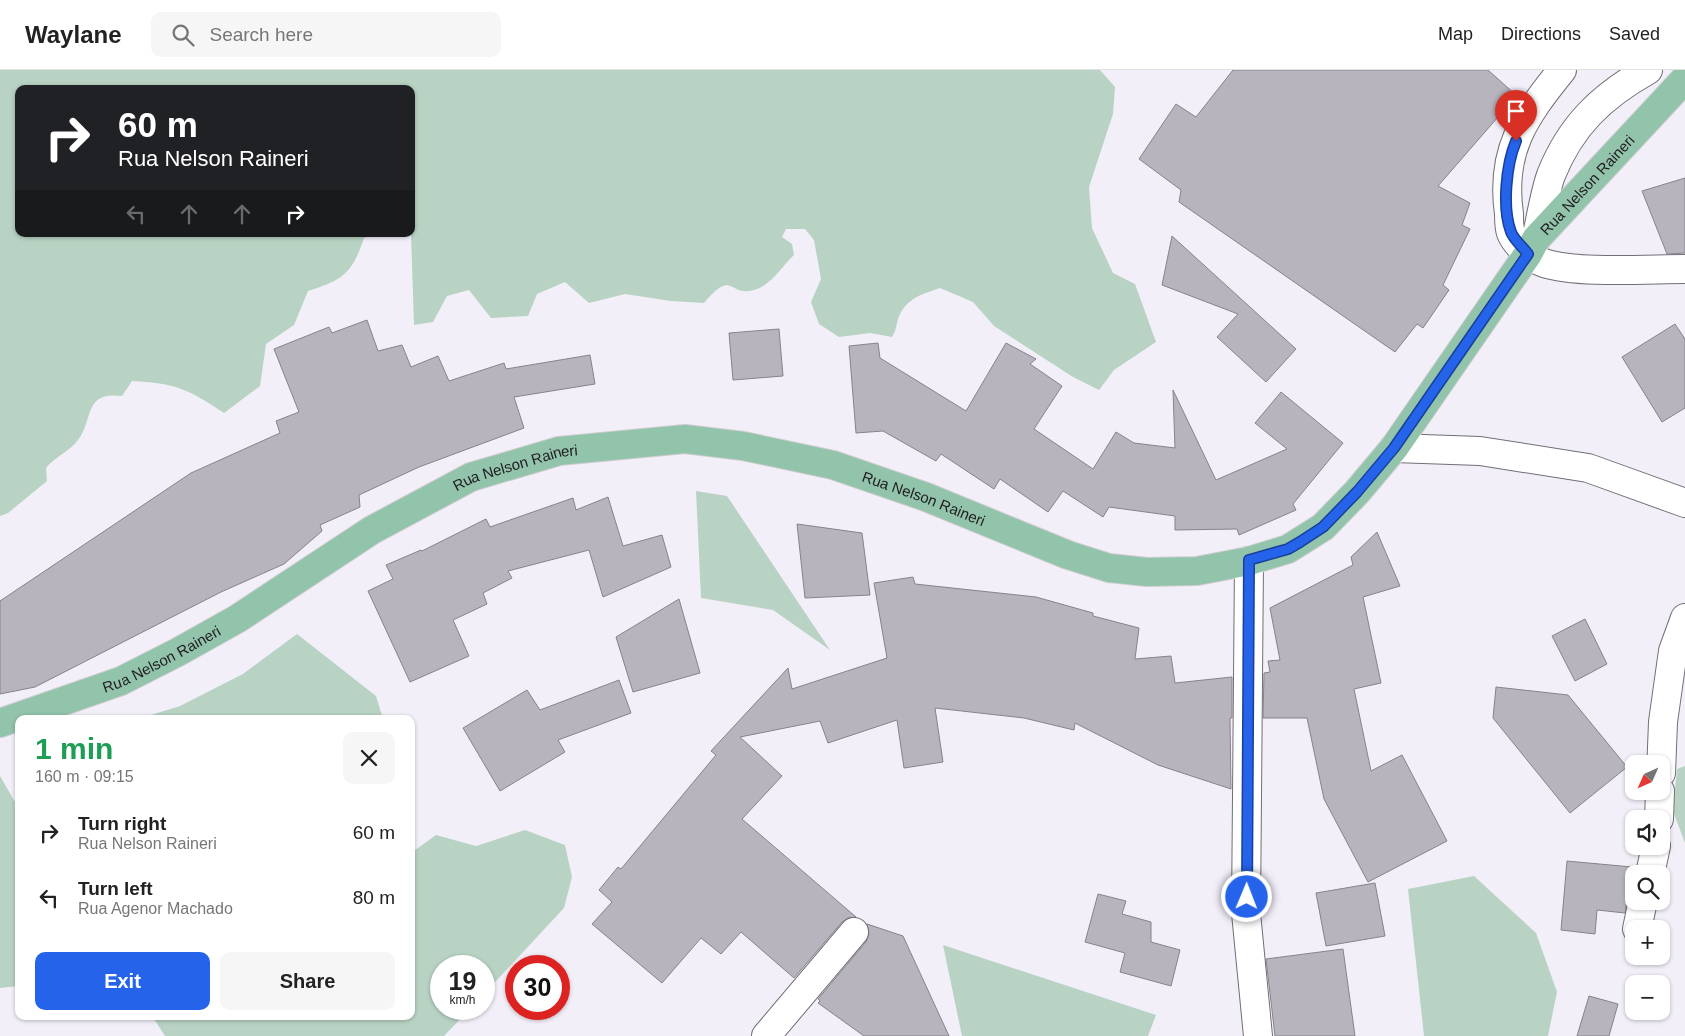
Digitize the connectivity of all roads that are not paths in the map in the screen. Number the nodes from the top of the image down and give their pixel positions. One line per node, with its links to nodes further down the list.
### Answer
1 (1562, 70): 4 (street)
2 (1648, 70): 4 (street)
3 (1685, 79): 4 (main road, Rua Nelson Raineri)
4 (1532, 246): 5 (street); 6 (main road, Rua Nelson Raineri)
5 (1685, 269)
6 (1394, 448): 7 (street); 8 (main road, Rua Nelson Raineri)
7 (1685, 503)
8 (1249, 560): 10 (main road, Rua Nelson Raineri); 16 (street)
9 (1685, 618): 13 (street)
10 (23, 715)
11 (15, 718): 12 (main road, Rua Nelson Raineri)
12 (0, 723)
13 (1662, 755)
14 (854, 932): 15 (street)
15 (766, 1036)
16 (1258, 1036)

